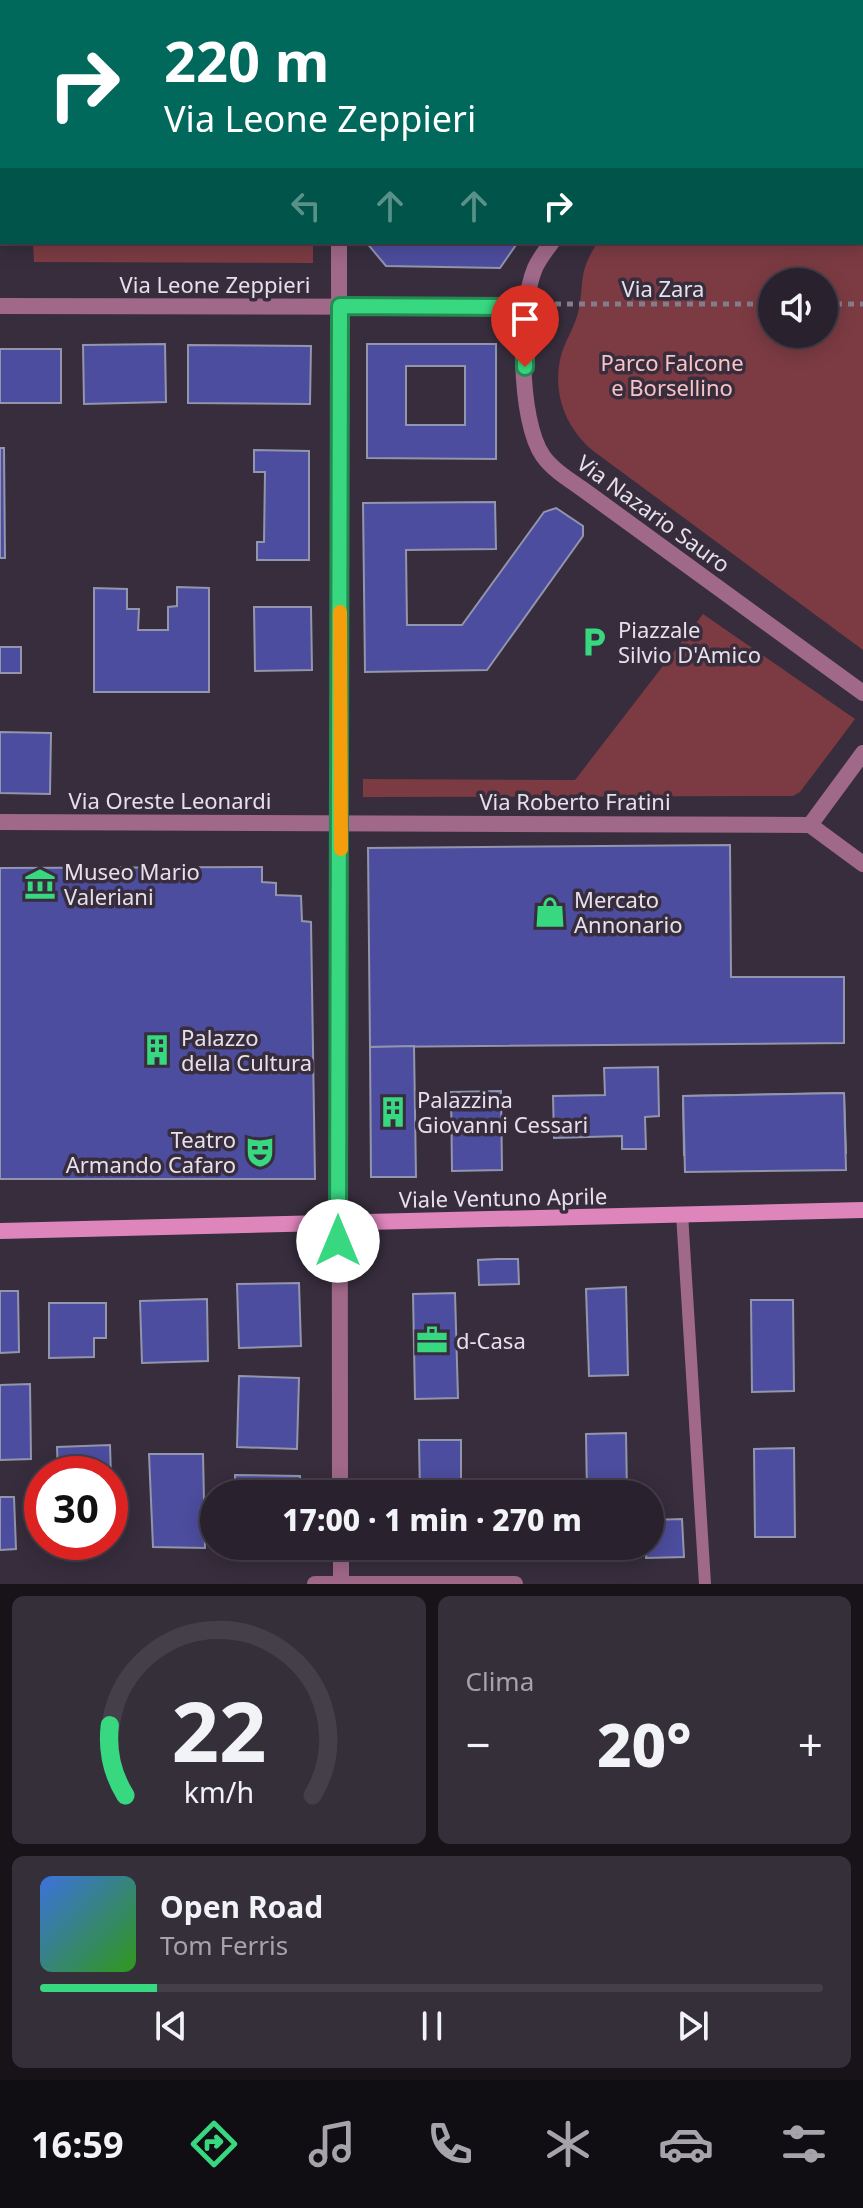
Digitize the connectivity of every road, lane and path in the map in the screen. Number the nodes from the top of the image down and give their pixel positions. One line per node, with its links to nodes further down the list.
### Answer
1 (808, 0): 2 (street)
2 (835, 0)
3 (339, 244): 10 (street)
4 (551, 244): 11 (street, Via Nazario Sauro)
5 (555, 304): 6 (path, Via Zara)
6 (758, 304)
7 (838, 304): 8 (path)
8 (863, 304)
9 (0, 306): 10 (street, Via Leone Zeppieri)
10 (340, 306): 11 (street, Via Leone Zeppieri); 15 (street)
11 (525, 307): 12 (street, Via Nazario Sauro)
12 (863, 693)
13 (863, 753): 16 (street)
14 (0, 822): 15 (street, Via Oreste Leonardi)
15 (340, 822): 16 (street, Via Roberto Fratini); 20 (street)
16 (810, 825): 17 (street)
17 (863, 865)
18 (863, 1210): 19 (main road, Viale Ventuno Aprile)
19 (682, 1214): 20 (main road, Viale Ventuno Aprile); 27 (lane)
20 (338, 1223): 21 (main road, Viale Ventuno Aprile); 22 (street)
21 (0, 1231)
22 (340, 1480)
23 (341, 1560): 25 (street)
24 (315, 1584): 25 (street)
25 (341, 1584): 26 (street)
26 (513, 1584)
27 (705, 1584)

